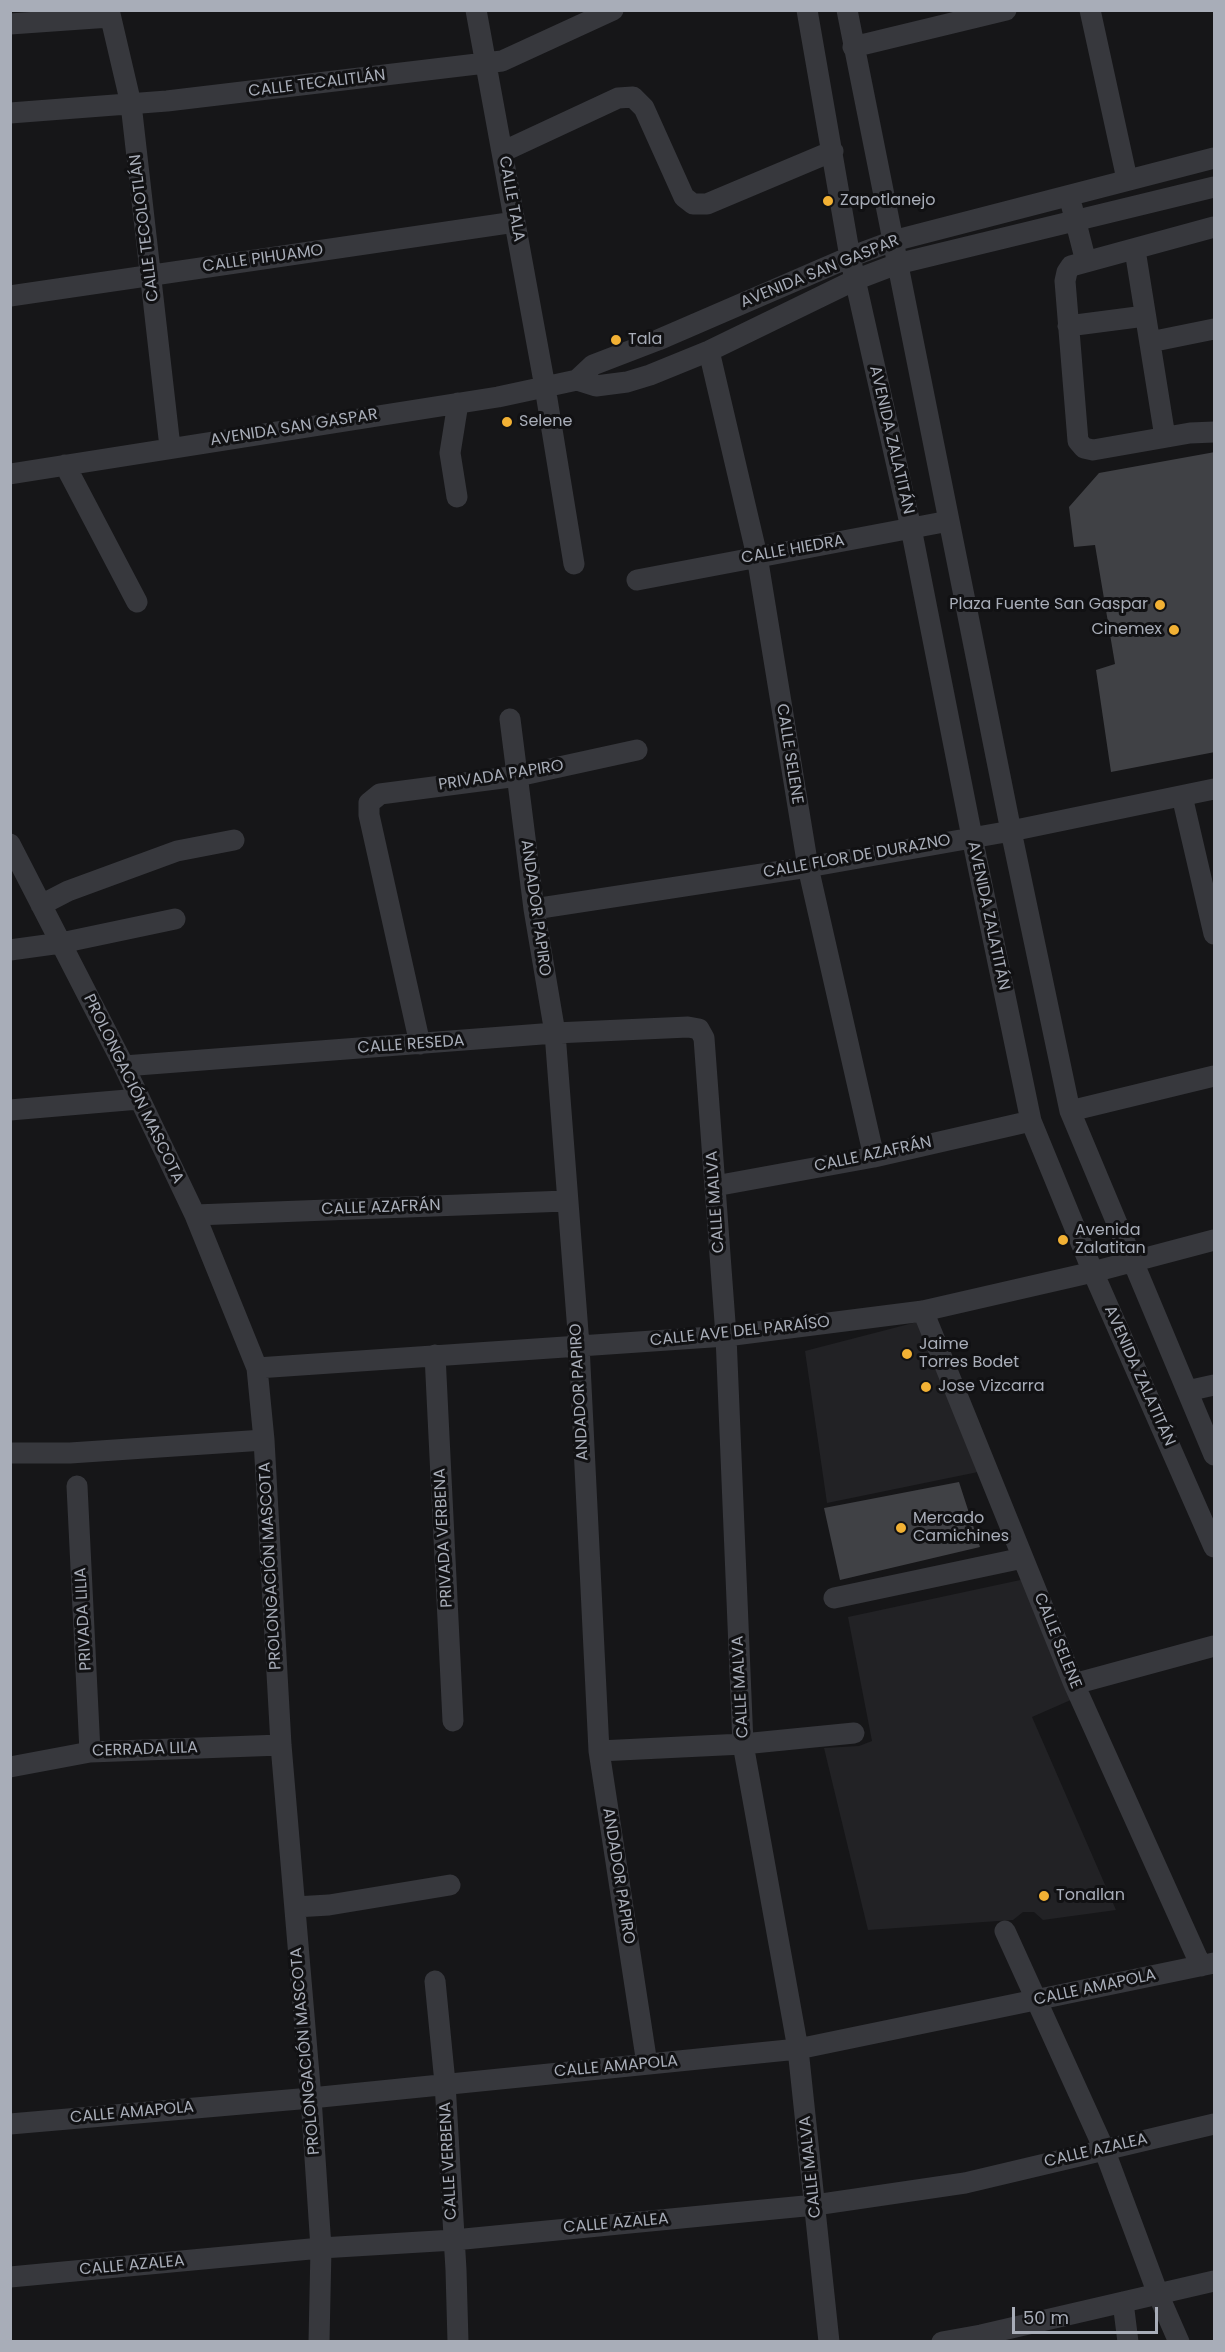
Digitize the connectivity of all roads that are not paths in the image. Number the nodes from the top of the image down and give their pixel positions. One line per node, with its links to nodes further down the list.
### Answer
1 (476, 10): 10 (street, CALLE TALA)
2 (613, 10): 10 (street, CALLE TECALITLÁN)
3 (807, 10): 13 (street, AVENIDA ZALATITÁN)
4 (847, 10): 9 (street)
5 (1006, 10): 9 (street)
6 (1090, 10): 16 (street)
7 (110, 14): 8 (street); 11 (street, CALLE TECOLOTLÁN)
8 (10, 24)
9 (853, 47): 22 (street)
10 (487, 64): 11 (street, CALLE TECALITLÁN); 14 (street, CALLE TALA)
11 (131, 104): 12 (street, CALLE TECALITLÁN); 27 (street, CALLE TECOLOTLÁN)
12 (10, 113)
13 (833, 151): 14 (street); 24 (street, AVENIDA ZALATITÁN)
14 (502, 152): 20 (street, CALLE TALA)
15 (1215, 158): 16 (street, AVENIDA SAN GASPAR)
16 (1127, 180): 18 (street, AVENIDA SAN GASPAR)
17 (1215, 187): 19 (street, AVENIDA SAN GASPAR)
18 (1068, 195): 19 (street); 22 (street, AVENIDA SAN GASPAR)
19 (1075, 221): 25 (street); 26 (street, AVENIDA SAN GASPAR)
20 (515, 222): 27 (street, CALLE PIHUAMO); 36 (street, CALLE TALA)
21 (1215, 227): 23 (street)
22 (893, 241): 24 (street, AVENIDA SAN GASPAR); 26 (street)
23 (1135, 250): 25 (street); 30 (street)
24 (850, 257): 28 (street, AVENIDA ZALATITÁN); 35 (street, AVENIDA SAN GASPAR)
25 (1086, 262): 31 (street)
26 (897, 264): 28 (street, AVENIDA SAN GASPAR); 44 (street)
27 (151, 275): 29 (street, CALLE PIHUAMO); 40 (street, CALLE TECOLOTLÁN)
28 (855, 280): 34 (street, AVENIDA SAN GASPAR); 45 (street, AVENIDA ZALATITÁN)
29 (10, 296)
30 (1145, 316): 31 (street); 33 (street)
31 (1068, 326): 39 (street)
32 (1215, 328): 33 (street)
33 (1150, 342): 39 (street)
34 (709, 351): 35 (street, AVENIDA SAN GASPAR); 46 (street, CALLE SELENE)
35 (577, 380): 36 (street, AVENIDA SAN GASPAR)
36 (545, 387): 37 (street, AVENIDA SAN GASPAR); 47 (street, CALLE TALA)
37 (458, 403): 40 (street, AVENIDA SAN GASPAR); 43 (street)
38 (1215, 432): 39 (street)
39 (1165, 437)
40 (170, 447): 41 (street, AVENIDA SAN GASPAR)
41 (65, 465): 42 (street, AVENIDA SAN GASPAR); 49 (street)
42 (10, 474)
43 (456, 497)
44 (949, 521): 45 (street, CALLE HIEDRA); 55 (street)
45 (911, 528): 46 (street, CALLE HIEDRA); 56 (street, AVENIDA ZALATITÁN)
46 (757, 556): 48 (street, CALLE HIEDRA); 59 (street, CALLE SELENE)
47 (574, 564)
48 (637, 580)
49 (137, 602)
50 (510, 719): 52 (street, ANDADOR PAPIRO)
51 (637, 750): 52 (street, PRIVADA PAPIRO)
52 (518, 776): 61 (street, ANDADOR PAPIRO); 68 (street, PRIVADA PAPIRO)
53 (1215, 789): 54 (street, CALLE FLOR DE DURAZNO)
54 (1182, 796): 55 (street, CALLE FLOR DE DURAZNO); 63 (street)
55 (1011, 831): 56 (street, CALLE FLOR DE DURAZNO); 73 (street)
56 (972, 837): 59 (street, CALLE FLOR DE DURAZNO); 74 (street, AVENIDA ZALATITÁN)
57 (234, 840): 60 (street)
58 (10, 844): 60 (street, PROLONGACIÓN MASCOTA)
59 (808, 867): 61 (street, CALLE FLOR DE DURAZNO); 75 (street, CALLE SELENE)
60 (41, 905): 64 (street, PROLONGACIÓN MASCOTA)
61 (534, 909): 67 (street, ANDADOR PAPIRO)
62 (175, 919): 64 (street)
63 (1215, 934)
64 (61, 943): 65 (street); 69 (street, PROLONGACIÓN MASCOTA)
65 (10, 950)
66 (699, 1029): 67 (street, CALLE RESEDA); 76 (street, CALLE MALVA)
67 (555, 1033): 68 (street, CALLE RESEDA); 77 (street, ANDADOR PAPIRO)
68 (420, 1044): 69 (street, CALLE RESEDA)
69 (124, 1066): 71 (street, PROLONGACIÓN MASCOTA)
70 (1215, 1076): 73 (street)
71 (140, 1099): 72 (street); 78 (street, PROLONGACIÓN MASCOTA)
72 (10, 1110)
73 (1070, 1111): 80 (street)
74 (1032, 1121): 75 (street, CALLE AZAFRÁN); 81 (street, AVENIDA ZALATITÁN)
75 (874, 1157): 76 (street, CALLE AZAFRÁN)
76 (715, 1186): 83 (street, CALLE MALVA)
77 (566, 1202): 78 (street, CALLE AZAFRÁN); 84 (street, ANDADOR PAPIRO)
78 (195, 1215): 86 (street, PROLONGACIÓN MASCOTA)
79 (1215, 1240): 80 (street, CALLE AVE DEL PARAÍSO)
80 (1132, 1260): 81 (street, CALLE AVE DEL PARAÍSO); 88 (street)
81 (1093, 1272): 82 (street, CALLE AVE DEL PARAÍSO); 93 (street, AVENIDA ZALATITÁN)
82 (923, 1311): 83 (street, CALLE AVE DEL PARAÍSO); 94 (street, CALLE SELENE)
83 (726, 1336): 84 (street, CALLE AVE DEL PARAÍSO); 100 (street, CALLE MALVA)
84 (579, 1345): 85 (street, CALLE AVE DEL PARAÍSO); 102 (street, ANDADOR PAPIRO)
85 (435, 1355): 86 (street, CALLE AVE DEL PARAÍSO); 98 (street, PRIVADA VERBENA)
86 (257, 1368): 89 (street, PROLONGACIÓN MASCOTA)
87 (1215, 1384): 88 (street)
88 (1187, 1391): 91 (street)
89 (264, 1440): 90 (street); 101 (street, PROLONGACIÓN MASCOTA)
90 (10, 1454)
91 (1215, 1455)
92 (77, 1486): 103 (street, PRIVADA LILIA)
93 (1215, 1547)
94 (1023, 1558): 95 (street); 97 (street, CALLE SELENE)
95 (834, 1598)
96 (1215, 1646): 97 (street)
97 (1074, 1684): 108 (street, CALLE SELENE)
98 (453, 1721)
99 (854, 1734): 100 (street)
100 (743, 1744): 102 (street); 111 (street, CALLE MALVA)
101 (281, 1745): 103 (street, CERRADA LILA); 106 (street, PROLONGACIÓN MASCOTA)
102 (599, 1750): 112 (street, ANDADOR PAPIRO)
103 (90, 1752): 104 (street, CERRADA LILA)
104 (10, 1767)
105 (450, 1886): 106 (street)
106 (295, 1907): 114 (street, PROLONGACIÓN MASCOTA)
107 (1005, 1931): 110 (street)
108 (1208, 1965): 110 (street, CALLE AMAPOLA)
109 (435, 1981): 113 (street, CALLE VERBENA)
110 (1036, 2001): 111 (street, CALLE AMAPOLA); 117 (street)
111 (798, 2049): 112 (street, CALLE AMAPOLA); 118 (street, CALLE MALVA)
112 (647, 2064): 113 (street, CALLE AMAPOLA)
113 (445, 2083): 114 (street, CALLE AMAPOLA); 119 (street, CALLE VERBENA)
114 (311, 2098): 115 (street, CALLE AMAPOLA); 120 (street, PROLONGACIÓN MASCOTA)
115 (10, 2124)
116 (1215, 2124): 117 (street, CALLE AZALEA)
117 (1104, 2149): 118 (street, CALLE AZALEA); 123 (street)
118 (815, 2205): 119 (street, CALLE AZALEA); 128 (street, CALLE MALVA)
119 (454, 2240): 120 (street, CALLE AZALEA); 127 (street, CALLE VERBENA)
120 (321, 2248): 121 (street, CALLE AZALEA); 126 (street, PROLONGACIÓN MASCOTA)
121 (10, 2277)
122 (1215, 2281): 123 (street)
123 (1158, 2294): 124 (street); 131 (street)
124 (1123, 2302): 125 (street); 130 (street)
125 (981, 2338): 129 (street)
126 (319, 2342)
127 (458, 2342)
128 (829, 2342)
129 (942, 2342)
130 (1128, 2342)
131 (1179, 2342)

